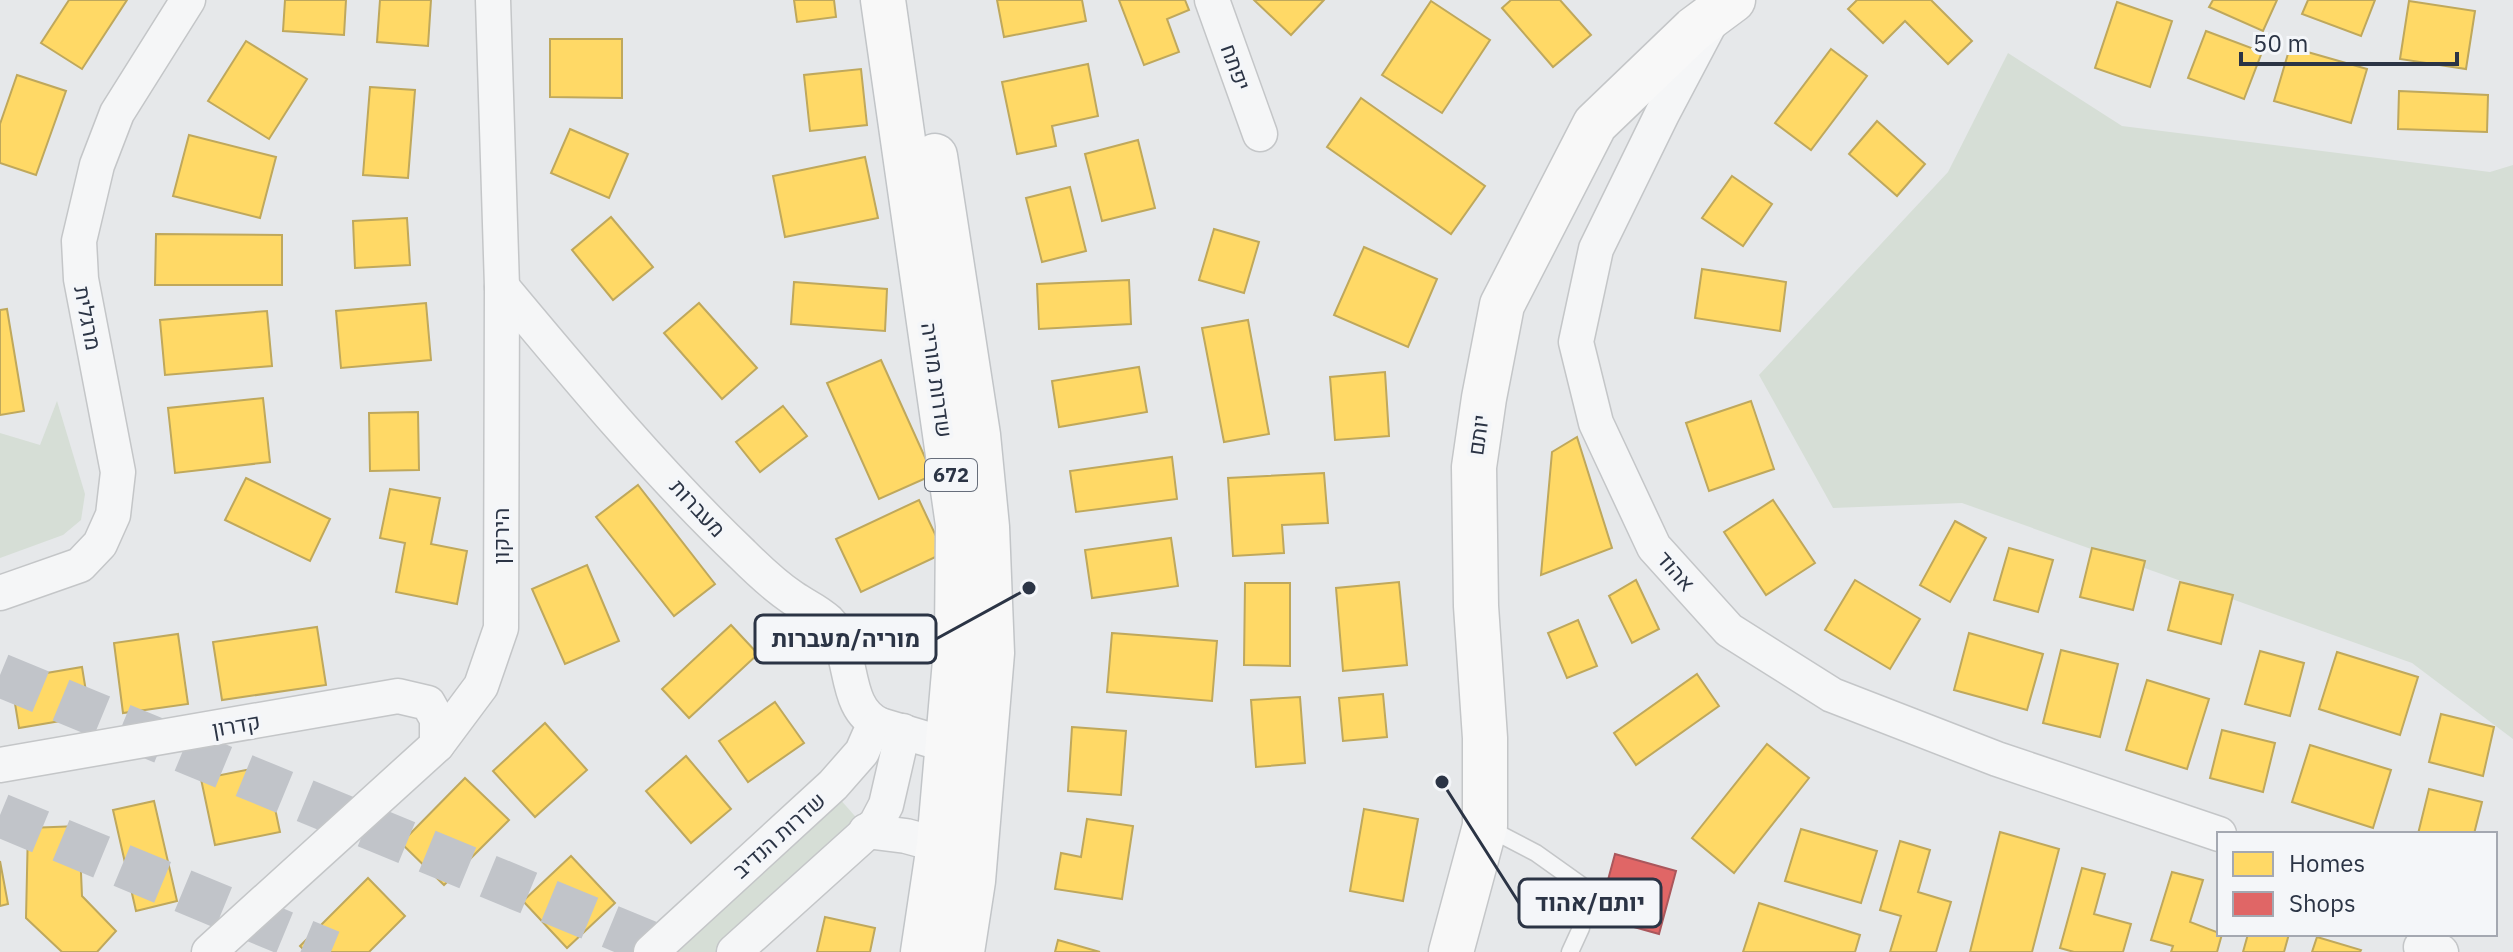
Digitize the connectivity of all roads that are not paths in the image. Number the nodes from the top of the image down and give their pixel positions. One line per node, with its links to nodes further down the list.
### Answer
1 (188, 0): 9 (street, מרגלית)
2 (493, 0): 8 (street, הירקון)
3 (883, 0): 14 (main road, שדרות מוריה / 672)
4 (912, 0): 16 (main road, שדרות מוריה / 672)
5 (1212, 0): 7 (street, יפתח)
6 (1725, 6): 17 (main road, יותם); 19 (street, אהוד)
7 (1260, 134)
8 (502, 287): 10 (street, מעברות); 13 (street, הירקון)
9 (0, 593)
10 (837, 630): 11 (lane); 12 (street)
11 (890, 640)
12 (892, 728): 14 (street); 18 (street); 22 (street, שדרות הנדיב)
13 (437, 745): 15 (street, קדרון); 21 (street, הירקון)
14 (947, 745): 16 (street); 20 (main road, שדרות מוריה / 672)
15 (0, 765)
16 (979, 797): 25 (main road, שדרות מוריה / 672)
17 (1485, 826): 26 (main road, יותם); 27 (lane)
18 (866, 831): 20 (street); 23 (street)
19 (2217, 833)
20 (939, 845): 24 (main road, שדרות מוריה / 672)
21 (209, 952)
22 (651, 952)
23 (734, 952)
24 (923, 952)
25 (962, 952)
26 (1451, 952)
27 (1570, 952)

